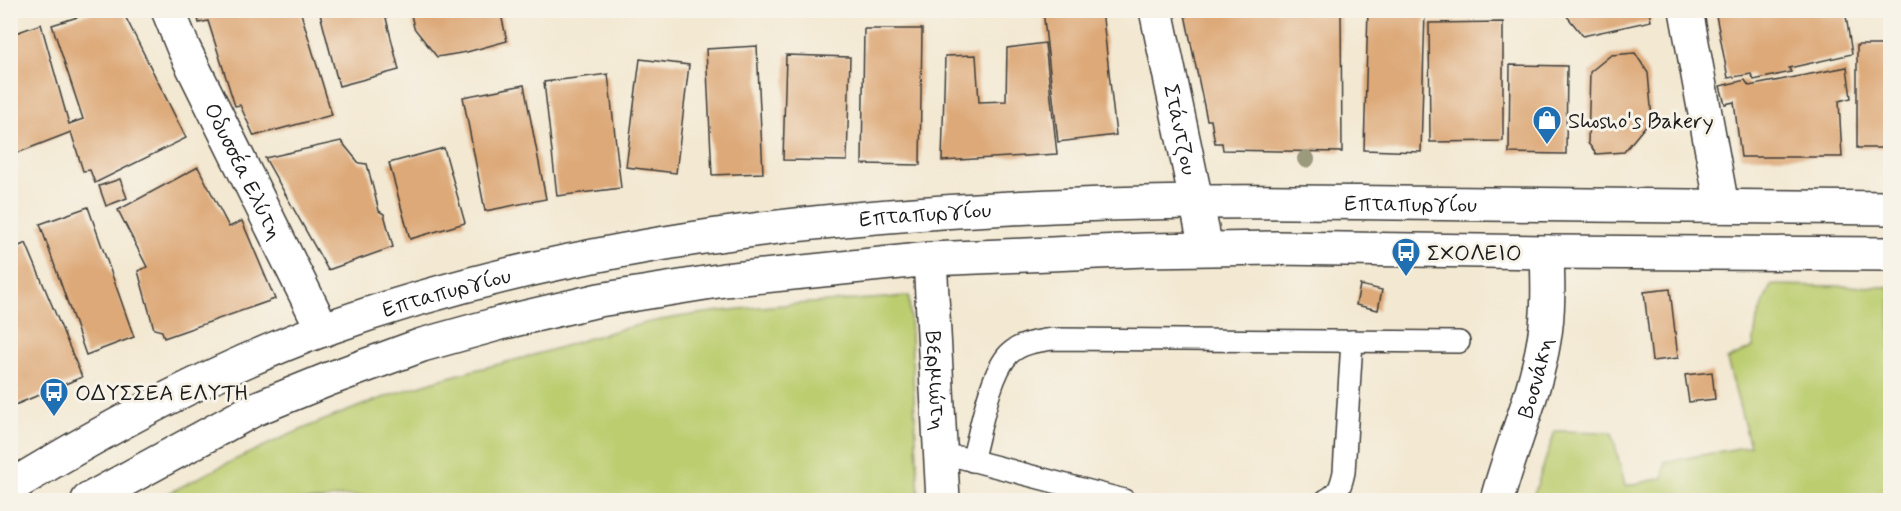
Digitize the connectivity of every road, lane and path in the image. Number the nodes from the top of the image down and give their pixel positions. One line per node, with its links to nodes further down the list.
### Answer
1 (168, 10): 11 (main road, Οδυσσέα Ελύτη)
2 (1156, 10): 4 (main road, Στάντζου)
3 (1686, 10): 5 (main road)
4 (1197, 202): 5 (main road, Επταπυργίου); 7 (main road, Στάντζου); 11 (main road, Επταπυργίου)
5 (1722, 206): 6 (main road, Επταπυργίου)
6 (1890, 208)
7 (1206, 248): 8 (main road, Επταπυργίου); 10 (main road, Επταπυργίου)
8 (1547, 252): 9 (main road, Επταπυργίου); 21 (main road, Βοσνάκη)
9 (1890, 254)
10 (930, 260): 14 (main road, Βερμιώτη); 17 (main road, Επταπυργίου)
11 (323, 330): 16 (main road, Επταπυργίου)
12 (1352, 341): 13 (lane); 15 (lane); 20 (lane)
13 (1459, 342)
14 (941, 452): 15 (lane); 18 (main road, Βερμιώτη)
15 (972, 461): 19 (lane)
16 (10, 487)
17 (88, 501)
18 (943, 501)
19 (1124, 501)
20 (1326, 501)
21 (1497, 501)

